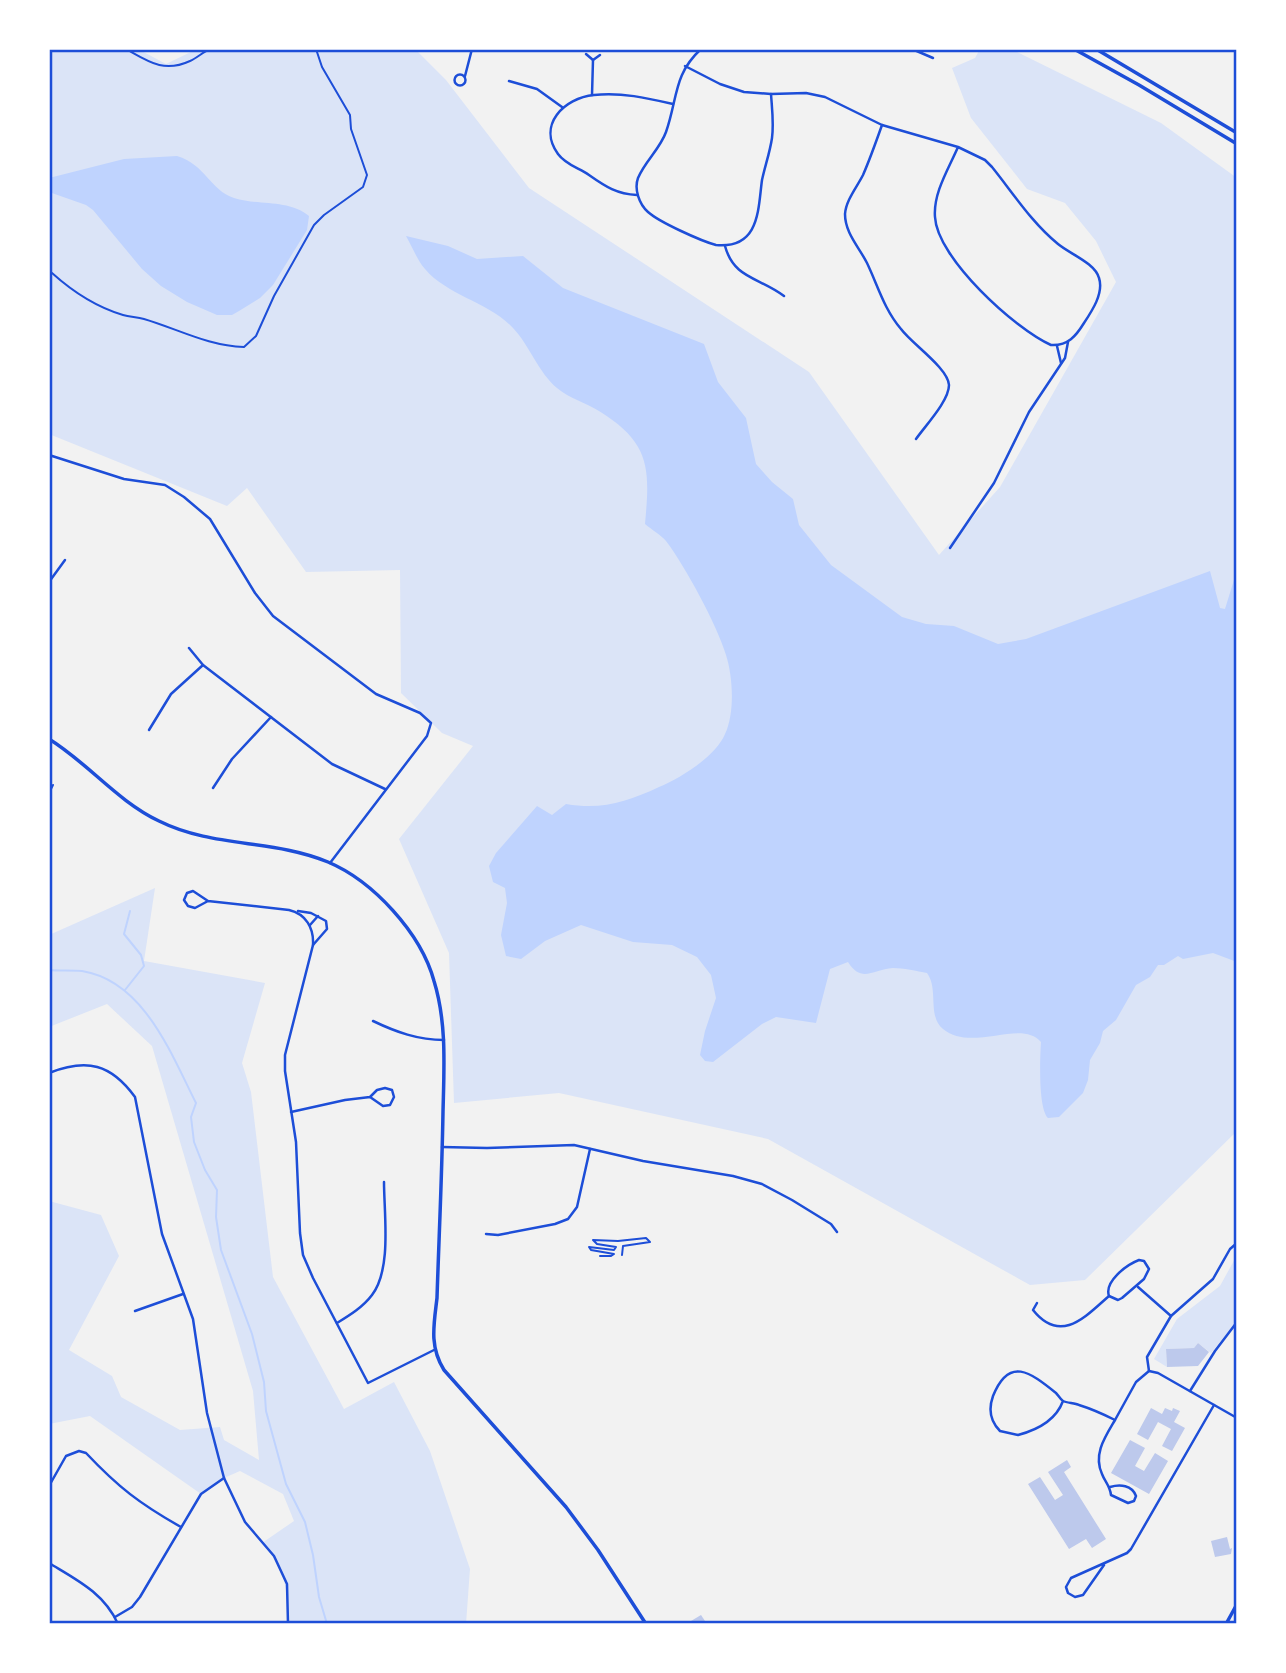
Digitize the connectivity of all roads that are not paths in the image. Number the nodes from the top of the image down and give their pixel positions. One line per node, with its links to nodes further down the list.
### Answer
1 (472, 49): 11 (street)
2 (701, 49): 10 (street)
3 (912, 49): 8 (street)
4 (1074, 49): 19 (street)
5 (1096, 49): 18 (street)
6 (586, 54): 9 (street)
7 (600, 55): 9 (street)
8 (933, 58)
9 (593, 61): 14 (street)
10 (685, 66): 13 (street); 15 (street)
11 (465, 78)
12 (509, 81): 16 (street)
13 (771, 94): 17 (street); 22 (street)
14 (592, 95): 15 (street); 16 (street)
15 (673, 104): 21 (street)
16 (562, 107): 21 (street)
17 (882, 125): 20 (street); 27 (street)
18 (1237, 133)
19 (1237, 144)
20 (958, 147): 24 (street); 25 (street)
21 (637, 195): 22 (street)
22 (724, 246): 23 (street)
23 (784, 296)
24 (1068, 342): 25 (street); 26 (street)
25 (1056, 345): 26 (street)
26 (1061, 363): 29 (street)
27 (916, 439)
28 (49, 455): 39 (street)
29 (950, 548)
30 (65, 560): 31 (street)
31 (49, 582)
32 (189, 648): 33 (street)
33 (203, 665): 34 (street); 35 (street)
34 (271, 717): 38 (street); 39 (street)
35 (149, 730)
36 (49, 738): 41 (street)
37 (53, 785): 40 (lane)
38 (213, 788)
39 (385, 789): 41 (street)
40 (49, 793)
41 (330, 863): 48 (street)
42 (208, 901): 42 (street); 43 (street)
43 (295, 911): 44 (street); 45 (street)
44 (318, 916): 45 (street); 46 (street)
45 (310, 925): 46 (street)
46 (313, 945): 51 (street)
47 (373, 1021): 48 (street)
48 (444, 1041): 52 (street)
49 (49, 1073): 59 (street)
50 (370, 1097): 50 (street); 51 (street)
51 (291, 1112): 65 (street)
52 (442, 1147): 53 (street); 66 (street)
53 (590, 1149): 55 (street); 56 (street)
54 (384, 1182): 65 (street)
55 (838, 1232)
56 (486, 1234)
57 (1237, 1243): 63 (street)
58 (1137, 1287): 60 (street); 60 (street); 63 (street)
59 (183, 1294): 62 (street); 73 (street)
60 (1109, 1296): 61 (street)
61 (1037, 1303)
62 (135, 1311)
63 (1171, 1316): 67 (street)
64 (1237, 1322): 68 (street)
65 (338, 1323): 66 (street)
66 (434, 1350): 83 (street)
67 (1149, 1371): 68 (street); 72 (street)
68 (1190, 1391): 70 (street)
69 (1063, 1401): 69 (street); 72 (street)
70 (1214, 1405): 71 (street); 78 (street)
71 (1237, 1418)
72 (1115, 1420): 75 (street)
73 (224, 1478): 76 (street); 82 (street)
74 (49, 1486): 76 (street)
75 (1110, 1486): 75 (street)
76 (181, 1527): 80 (street)
77 (49, 1563): 80 (street)
78 (1104, 1565): 78 (street)
79 (1237, 1604): 84 (street)
80 (115, 1617): 81 (street)
81 (118, 1624)
82 (288, 1624)
83 (646, 1624)
84 (1226, 1624)

